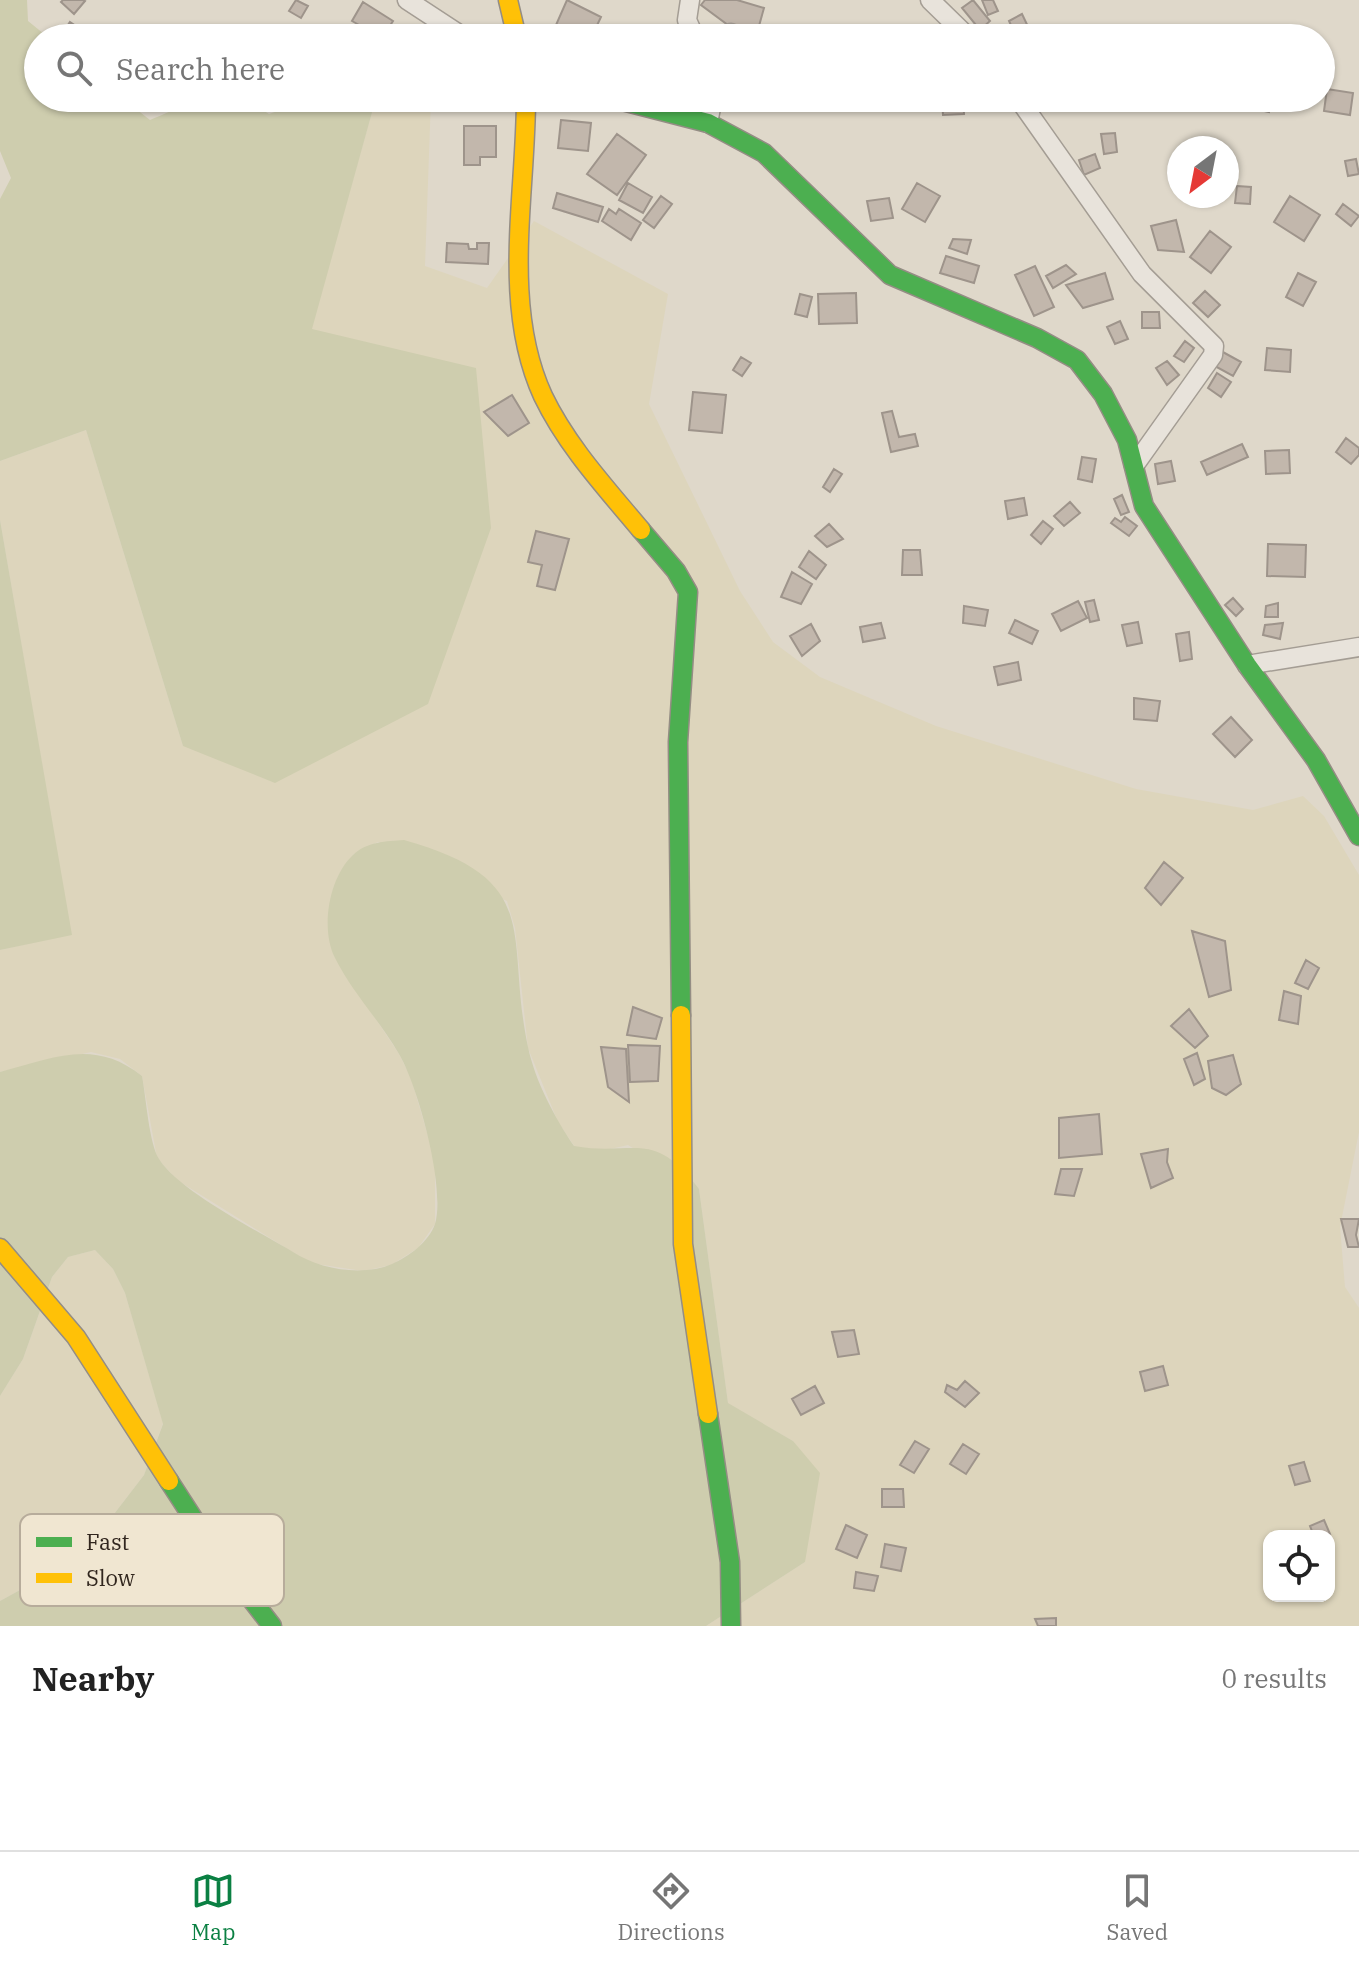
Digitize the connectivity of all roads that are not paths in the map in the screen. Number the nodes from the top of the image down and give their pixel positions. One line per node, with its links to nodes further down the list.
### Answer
1 (407, 0): 5 (street)
2 (508, 0): 6 (main road)
3 (690, 0): 7 (street)
4 (930, 0): 8 (street)
5 (444, 24)
6 (514, 24)
7 (689, 24)
8 (955, 24)
9 (527, 112): 22 (main road)
10 (665, 112): 13 (main road)
11 (710, 112): 13 (street)
12 (1028, 112): 14 (street)
13 (708, 123): 14 (main road)
14 (1134, 466): 16 (main road)
15 (1359, 647): 16 (street)
16 (1247, 665): 17 (main road)
17 (1359, 836)
18 (0, 1248): 19 (main road)
19 (190, 1514)
20 (257, 1606): 21 (main road)
21 (272, 1626)
22 (731, 1626)

